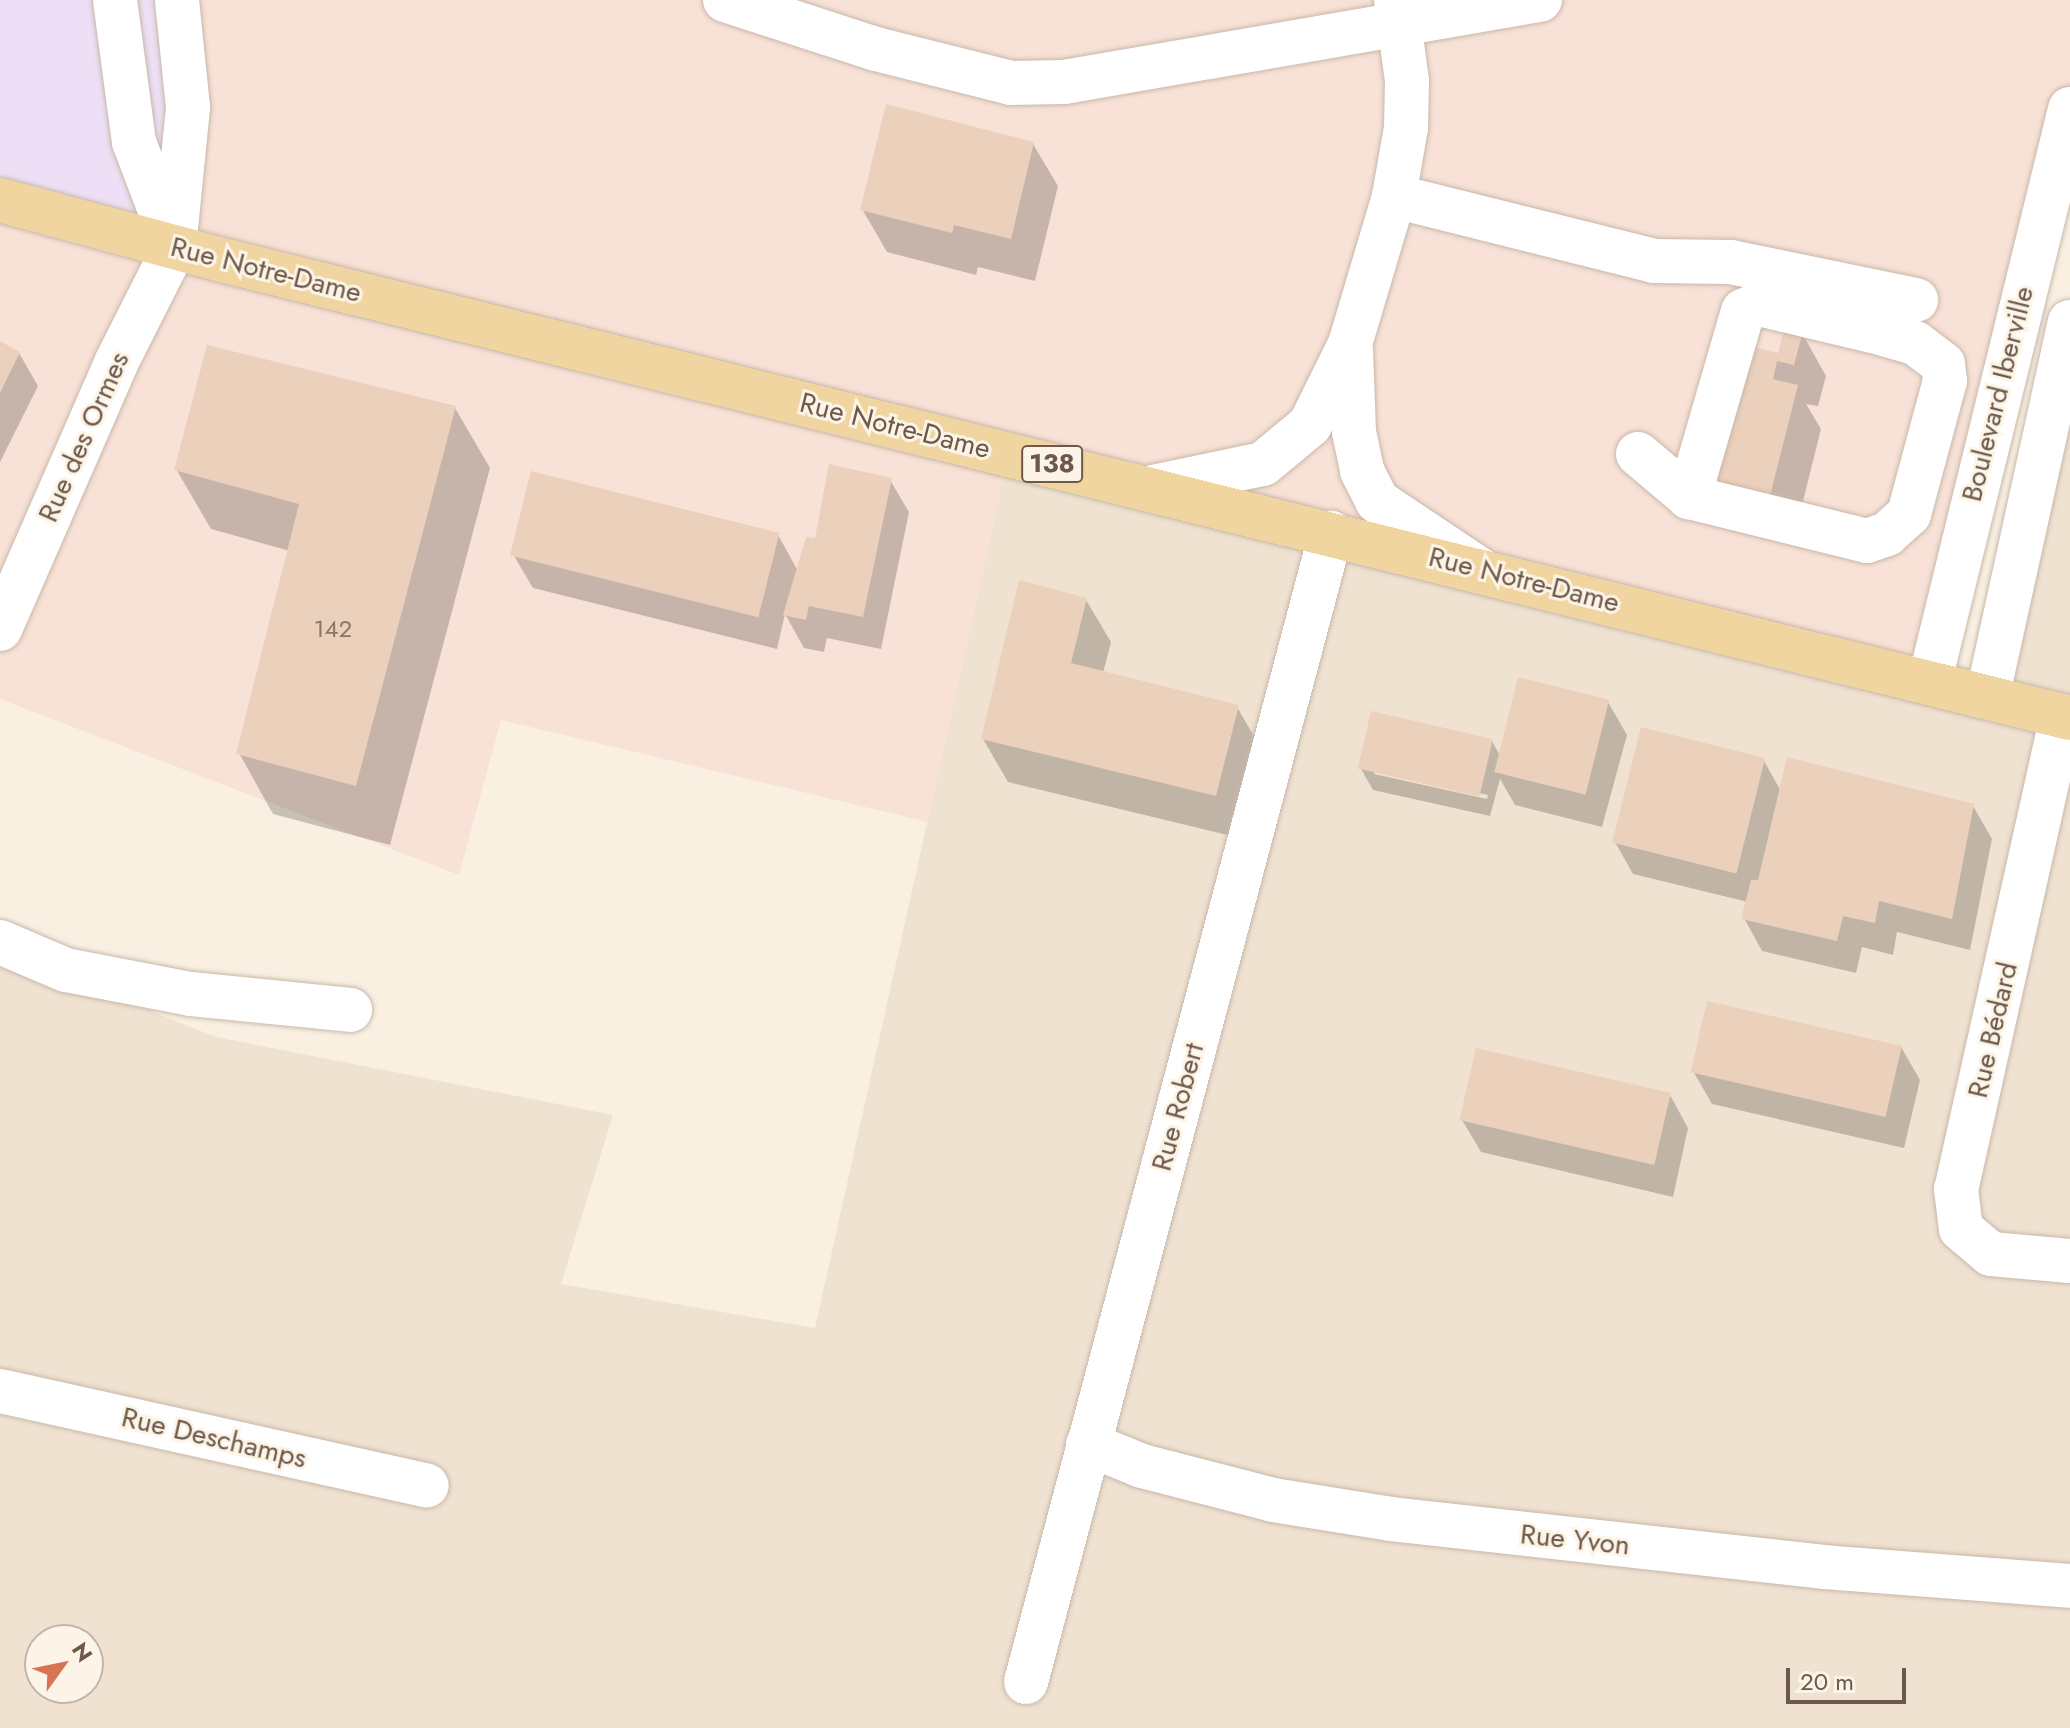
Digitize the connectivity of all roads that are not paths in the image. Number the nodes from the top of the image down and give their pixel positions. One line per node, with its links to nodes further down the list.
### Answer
1 (115, 0): 10 (street)
2 (177, 0): 10 (street)
3 (725, 0): 5 (street)
4 (1540, 0): 6 (street)
5 (770, 6): 6 (street)
6 (1398, 11): 8 (street)
7 (2069, 118): 20 (street, Boulevard Iberville)
8 (1394, 196): 11 (street); 13 (street)
9 (0, 200): 10 (main road, Rue Notre-Dame / 138)
10 (174, 248): 15 (main road, Rue Notre-Dame / 138); 19 (street, Rue des Ormes)
11 (1896, 310): 16 (street); 16 (street)
12 (2070, 322): 21 (street, Boulevard Iberville)
13 (1350, 344): 15 (street); 18 (street)
14 (1638, 454): 16 (street)
15 (1148, 488): 17 (main road, Rue Notre-Dame / 138)
16 (1689, 497)
17 (1331, 533): 18 (main road, Rue Notre-Dame / 138); 27 (street, Rue Robert)
18 (1479, 569): 20 (main road, Rue Notre-Dame / 138)
19 (0, 629)
20 (1930, 680): 21 (main road, Rue Notre-Dame / 138)
21 (1988, 694): 22 (main road, Rue Notre-Dame / 138)
22 (2066, 717): 25 (street, Rue Bédard)
23 (0, 942): 24 (street)
24 (350, 1010)
25 (2070, 1261)
26 (0, 1391): 28 (street, Rue Deschamps)
27 (1088, 1444): 29 (street, Rue Yvon); 30 (street, Rue Robert)
28 (427, 1486)
29 (2070, 1586)
30 (1026, 1682)

